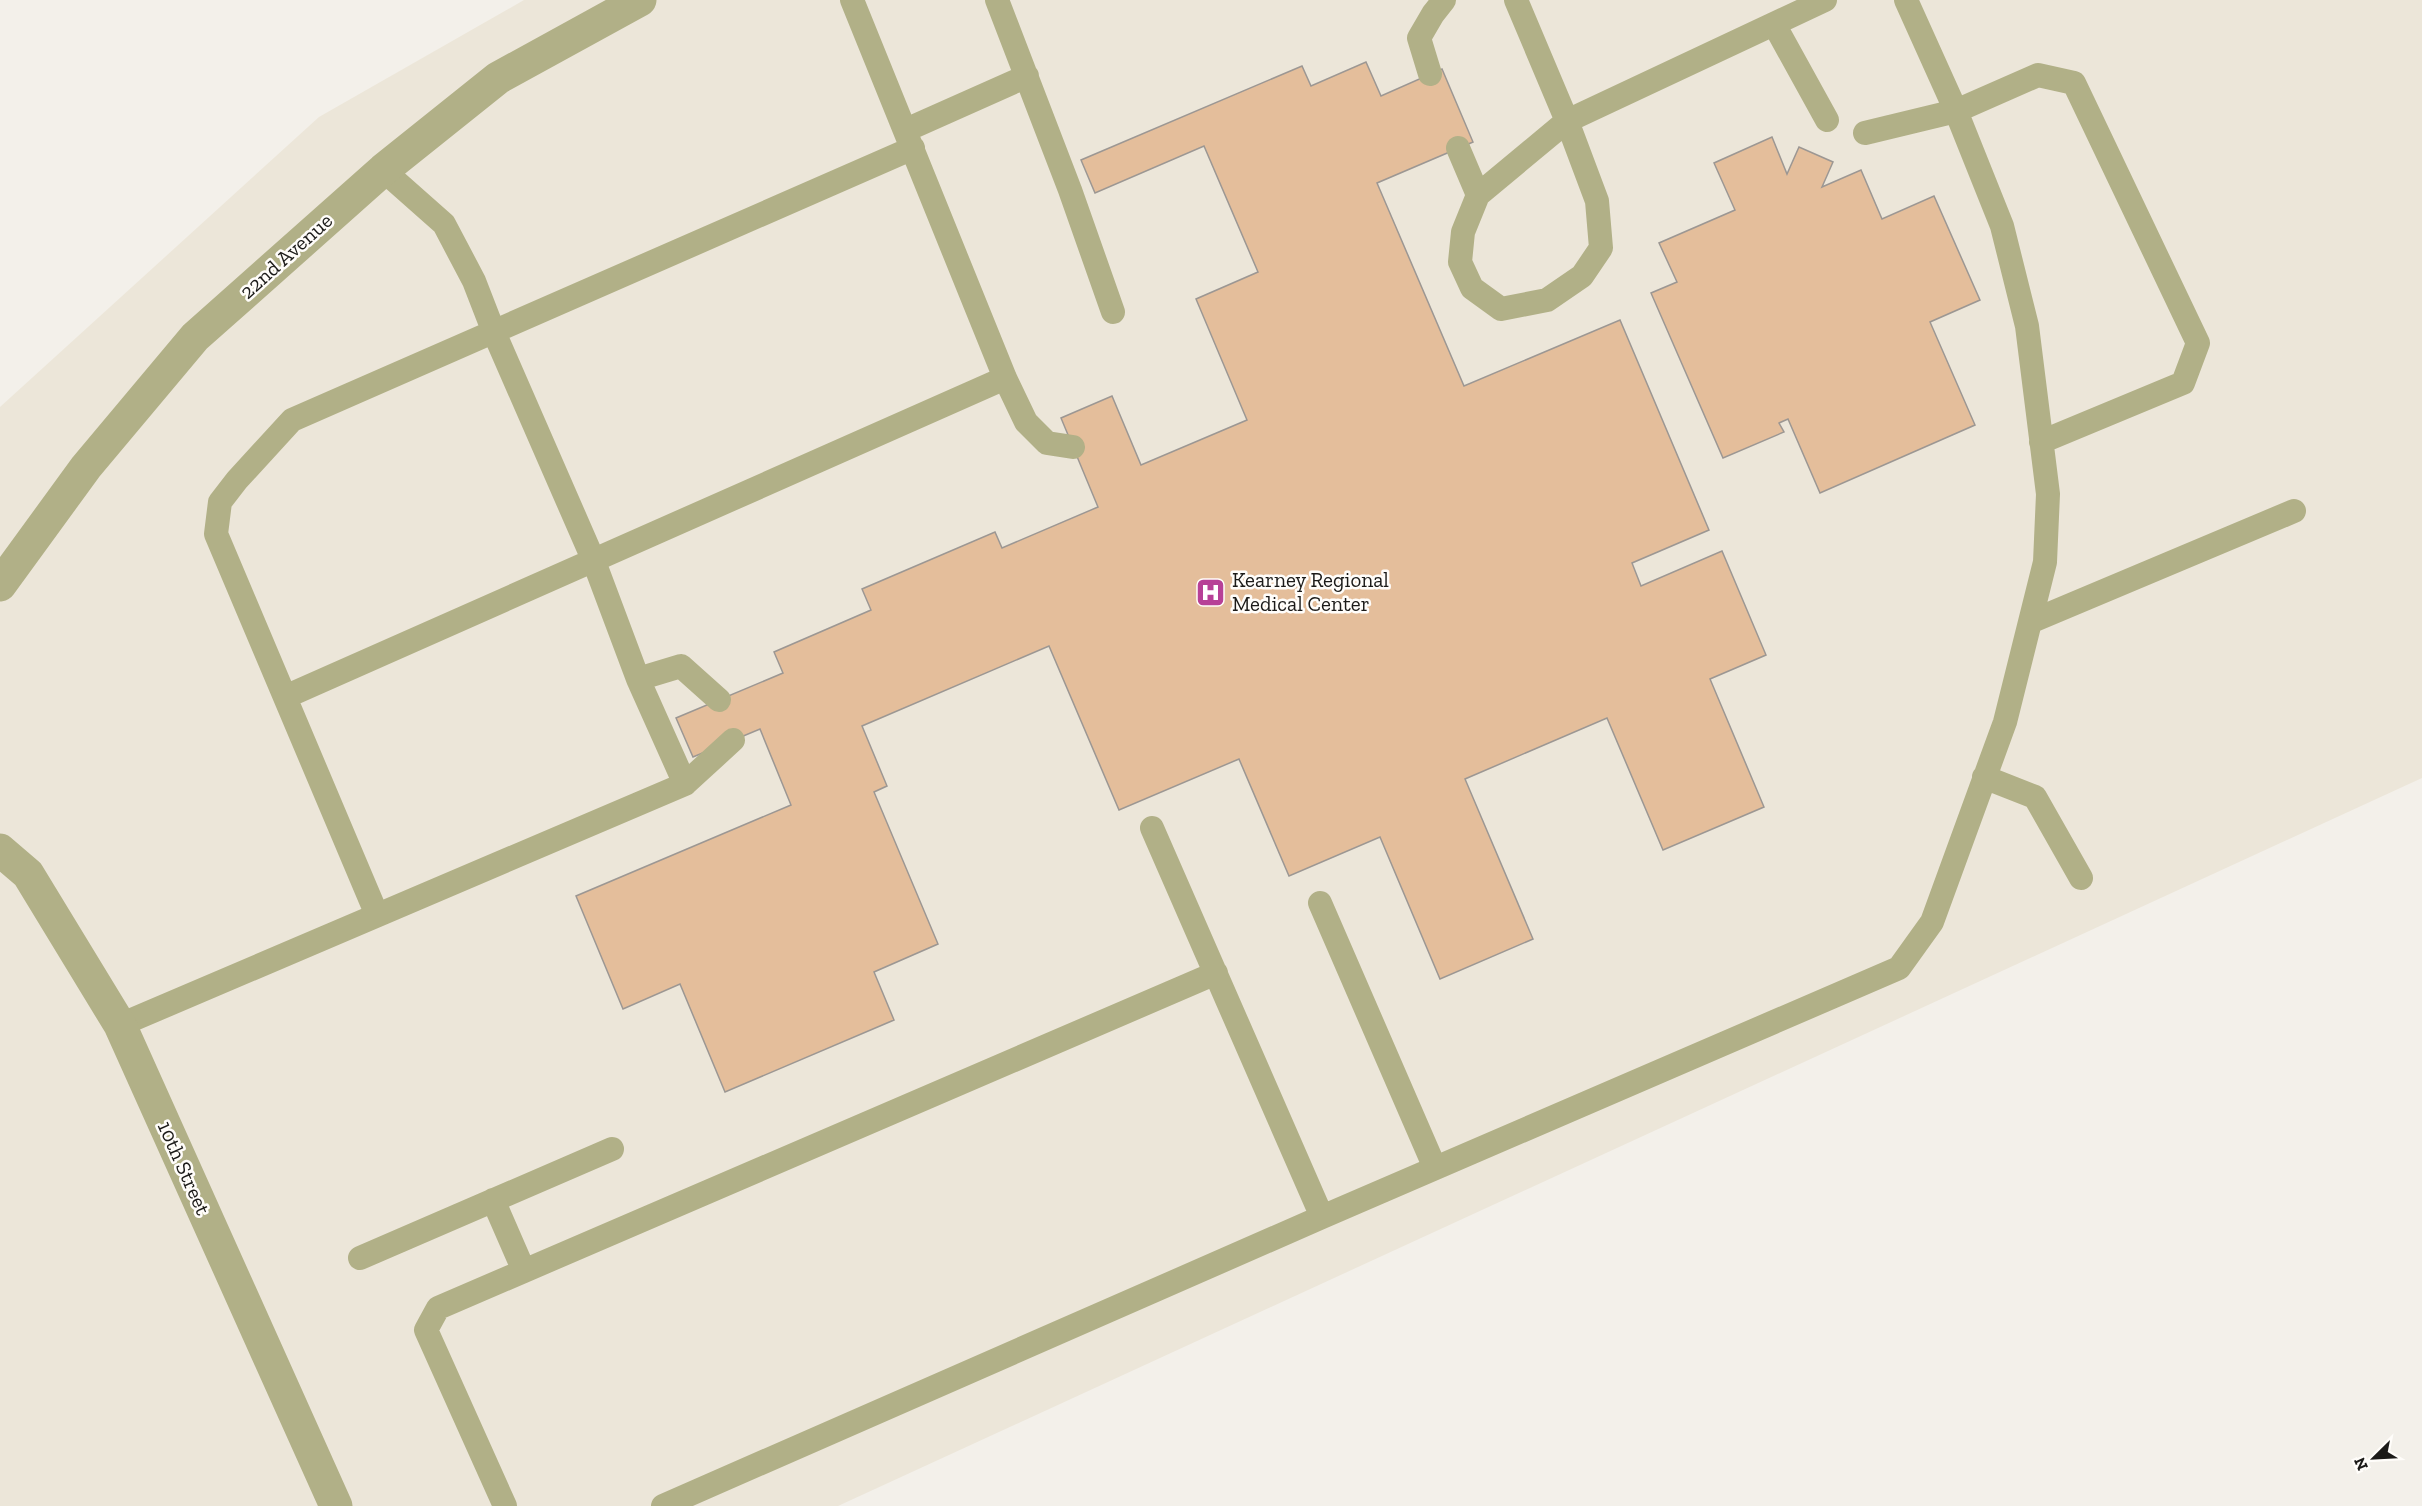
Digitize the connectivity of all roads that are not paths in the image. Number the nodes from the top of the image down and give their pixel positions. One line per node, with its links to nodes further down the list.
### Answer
1 (640, 0): 17 (street, 22nd Avenue)
2 (852, 0): 15 (lane)
3 (997, 0): 10 (lane)
4 (1444, 0): 9 (lane)
5 (1516, 0): 13 (lane)
6 (1825, 0): 8 (lane)
7 (1906, 0): 11 (lane)
8 (1774, 24): 12 (lane); 13 (lane)
9 (1430, 74)
10 (1027, 76): 15 (lane); 19 (lane)
11 (1956, 111): 14 (lane); 22 (lane); 22 (lane)
12 (1827, 120)
13 (1567, 121): 18 (lane); 18 (lane)
14 (1865, 133)
15 (909, 139): 20 (lane); 21 (lane)
16 (1458, 148): 18 (lane)
17 (383, 170): 20 (lane); 26 (street, 22nd Avenue)
18 (1478, 195)
19 (1113, 312)
20 (493, 330): 25 (lane); 29 (lane)
21 (1005, 378): 23 (lane); 25 (lane)
22 (2041, 442): 27 (lane)
23 (1073, 447)
24 (2294, 511): 27 (lane)
25 (593, 559): 28 (lane); 29 (lane)
26 (0, 585)
27 (2030, 622): 32 (lane)
28 (638, 679): 30 (lane); 33 (lane)
29 (285, 697): 38 (lane)
30 (719, 700)
31 (733, 740): 33 (lane)
32 (1984, 777): 36 (lane); 42 (lane)
33 (685, 784): 38 (lane)
34 (1152, 828): 39 (lane)
35 (0, 850): 40 (street, 10th Street)
36 (2081, 878)
37 (1320, 903): 42 (lane)
38 (377, 915): 40 (lane)
39 (1216, 973): 44 (lane); 46 (lane)
40 (120, 1024): 47 (street, 10th Street)
41 (612, 1149): 43 (lane)
42 (1436, 1168): 44 (lane)
43 (494, 1200): 45 (lane); 46 (lane)
44 (1322, 1216): 49 (lane)
45 (360, 1258)
46 (524, 1271): 48 (lane)
47 (336, 1506)
48 (505, 1506)
49 (663, 1506)

